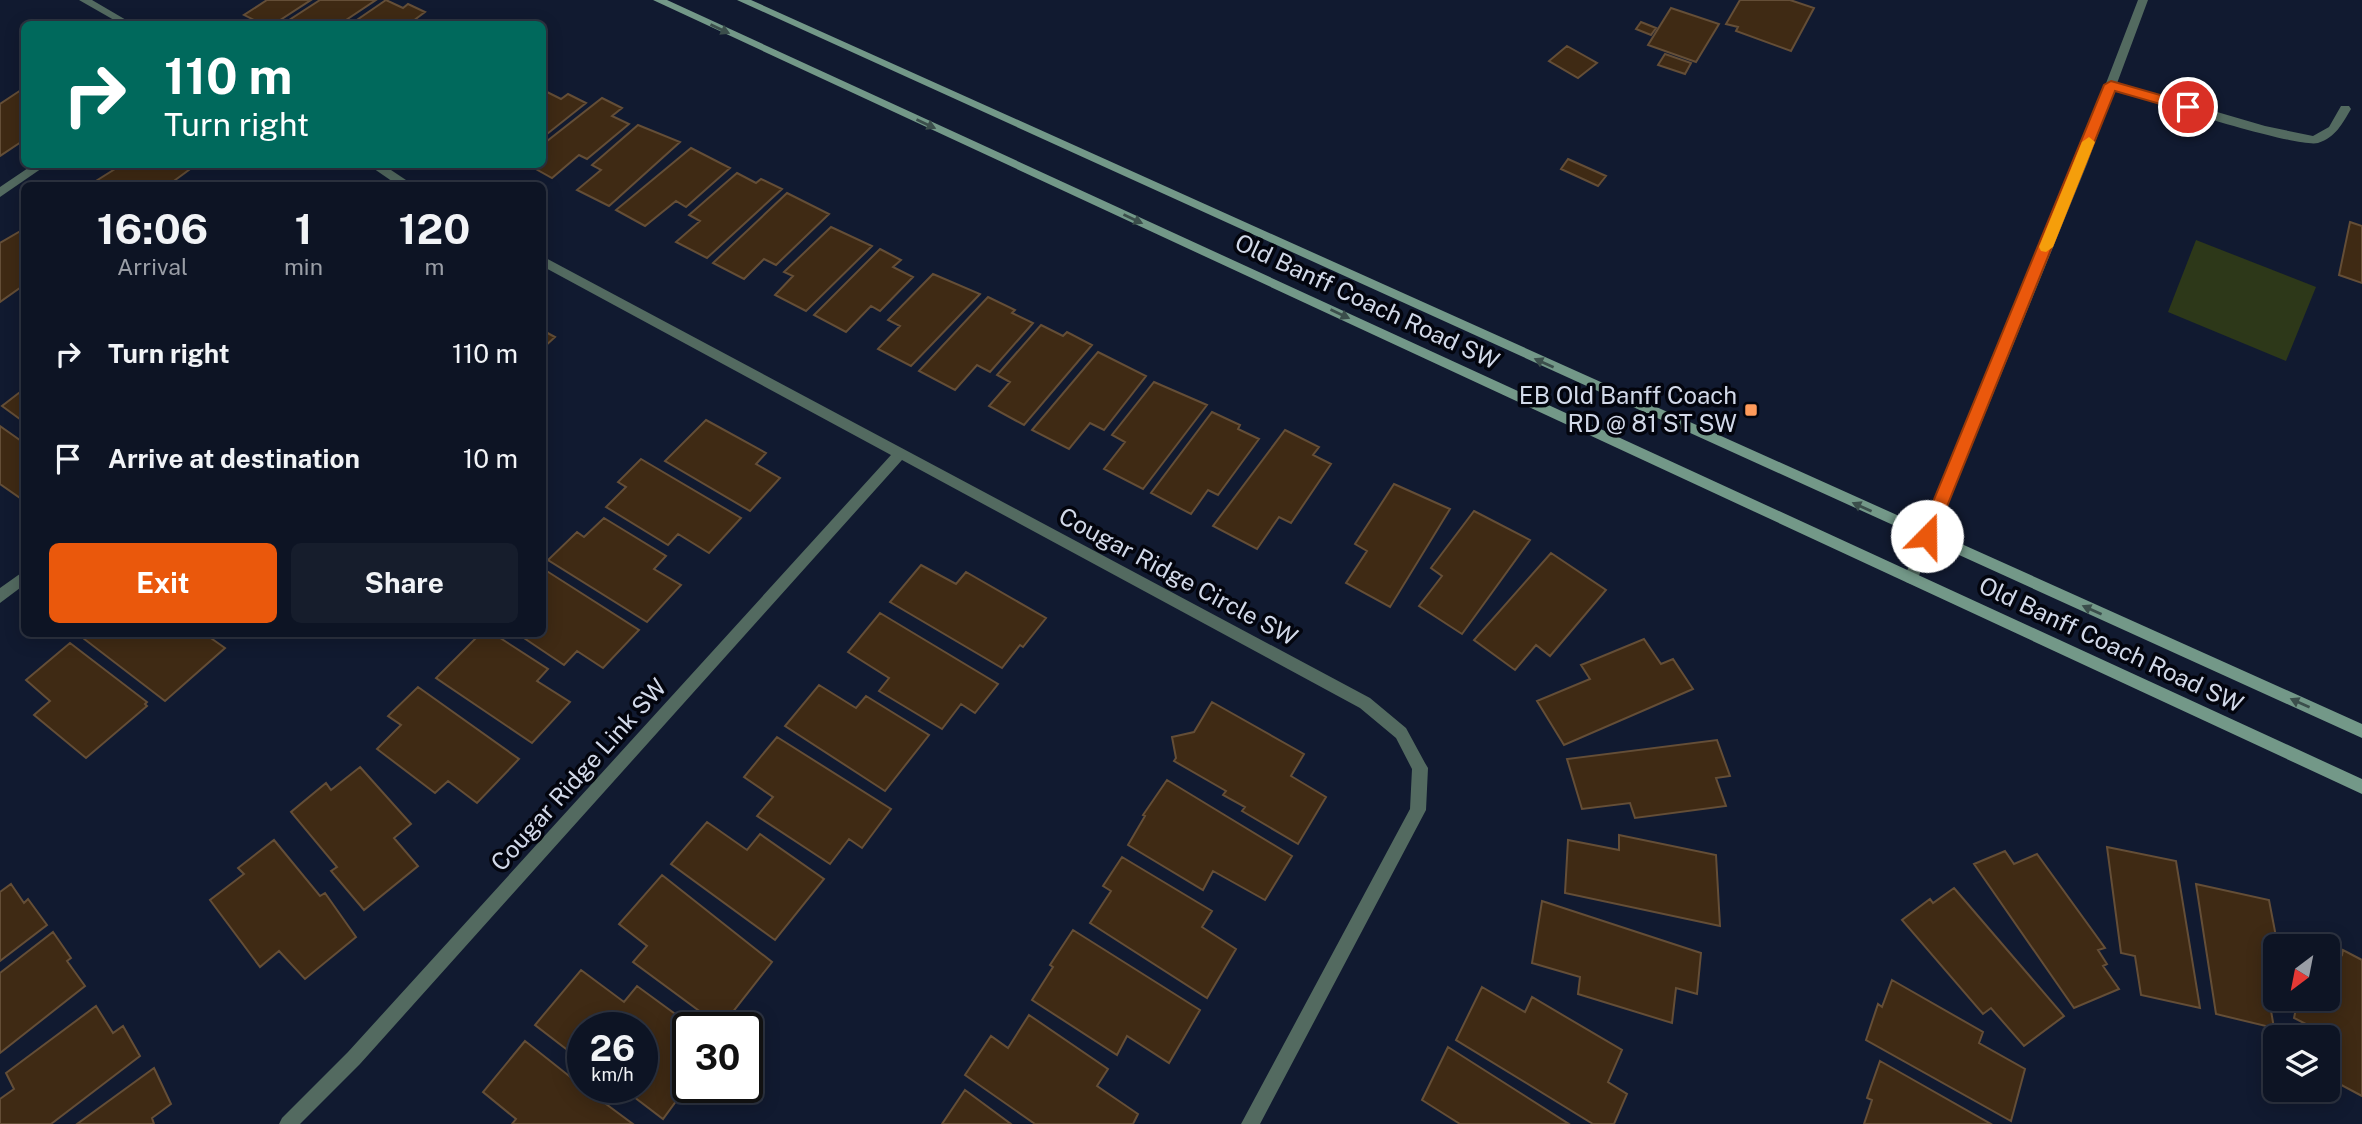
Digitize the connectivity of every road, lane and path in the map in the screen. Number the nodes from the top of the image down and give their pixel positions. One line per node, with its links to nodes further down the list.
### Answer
1 (84, 0): 5 (street)
2 (658, 0): 15 (main road, Old Banff Coach Road SW, one-way to 15)
3 (742, 0): 14 (main road, Old Banff Coach Road SW, one-way to 3)
4 (2143, 0): 6 (street)
5 (122, 21)
6 (2111, 85): 7 (street); 14 (street)
7 (2345, 109)
8 (37, 168): 11 (street)
9 (379, 168): 10 (street)
10 (402, 182)
11 (0, 193)
12 (546, 262): 13 (street, Cougar Ridge Circle SW)
13 (901, 453): 20 (street, Cougar Ridge Link SW); 21 (street, Cougar Ridge Circle SW)
14 (1927, 536): 15 (street); 18 (main road, Old Banff Coach Road SW, one-way to 14)
15 (1910, 578): 19 (main road, Old Banff Coach Road SW)
16 (21, 580): 17 (street)
17 (0, 597)
18 (2362, 731)
19 (2362, 787)
20 (288, 1124)
21 (1250, 1124)

